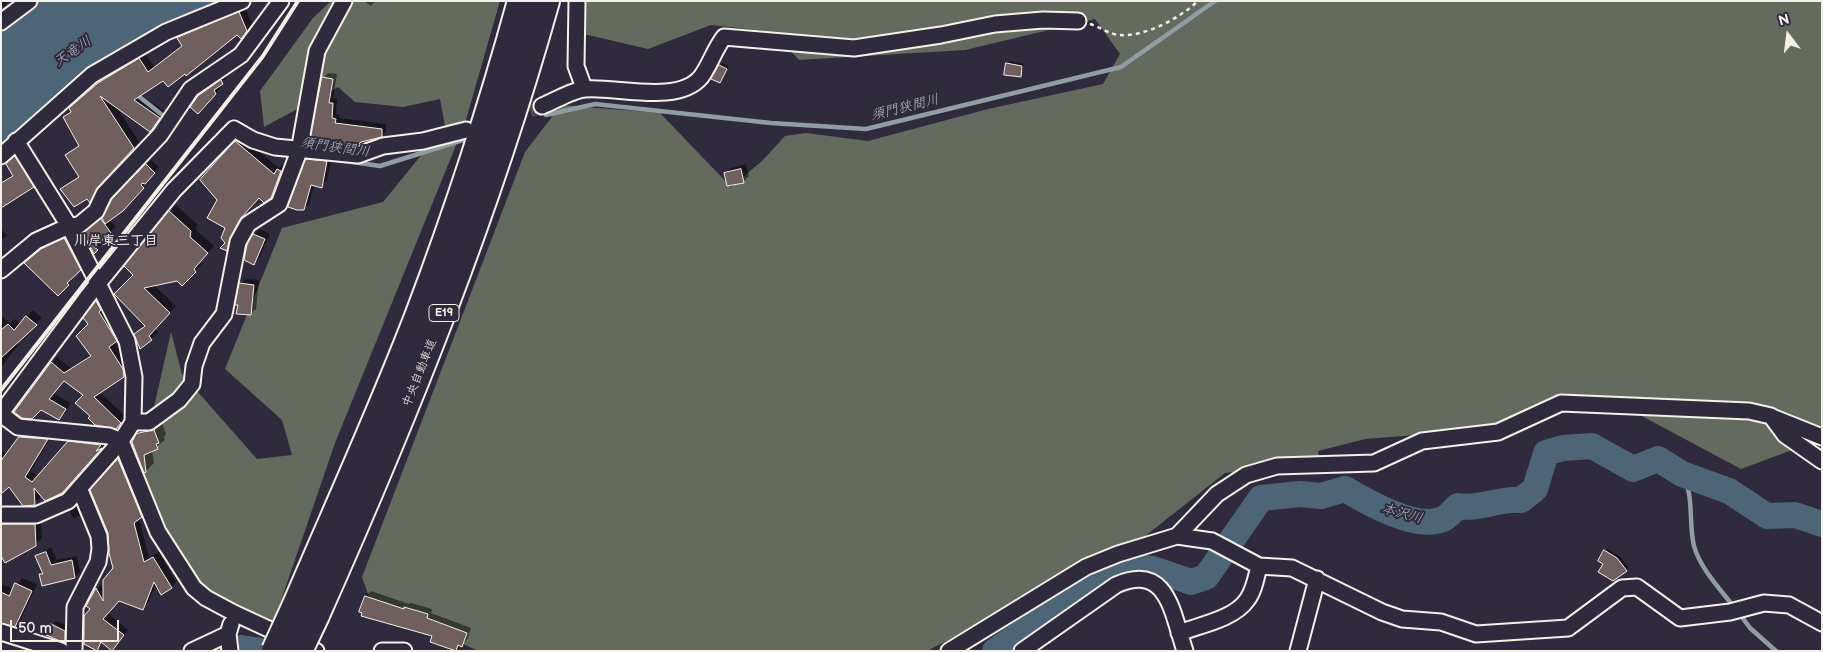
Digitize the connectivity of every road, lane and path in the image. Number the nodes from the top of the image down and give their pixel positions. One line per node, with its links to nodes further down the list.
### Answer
1 (29, 1): 10 (street)
2 (242, 1): 14 (street)
3 (280, 1): 17 (street)
4 (521, 1): 31 (highway, 中央自動車道 / E19)
5 (546, 1): 31 (highway, 中央自動車道 / E19)
6 (577, 1): 11 (street)
7 (1198, 1): 9 (path)
8 (341, 2): 15 (street)
9 (1078, 21): 11 (street)
10 (1, 22)
11 (584, 88): 12 (street)
12 (542, 106)
13 (466, 130): 15 (street)
14 (16, 140): 16 (street); 17 (street)
15 (299, 151): 19 (street); 22 (street)
16 (1, 156)
17 (69, 226): 18 (street); 19 (street)
18 (1, 270)
19 (98, 284): 20 (street); 22 (street)
20 (1, 414): 24 (street)
21 (1771, 416): 23 (street); 25 (street); 28 (street)
22 (133, 422): 24 (street)
23 (1822, 437)
24 (121, 441): 26 (street); 32 (street)
25 (1822, 461)
26 (80, 490): 27 (street); 39 (street)
27 (1, 515)
28 (1177, 536): 29 (street); 46 (street)
29 (1259, 566): 30 (street); 35 (street)
30 (1317, 579): 33 (street); 48 (street)
31 (306, 611): 41 (highway, 中央自動車道 / E19, bridge); 42 (highway, 中央自動車道 / E19, bridge)
32 (234, 614): 36 (street); 43 (street)
33 (1822, 623)
34 (1, 632): 38 (street)
35 (1179, 633): 37 (street); 47 (street)
36 (229, 643): 40 (street)
37 (1024, 650)
38 (61, 651)
39 (74, 651)
40 (192, 651)
41 (275, 651)
42 (299, 651)
43 (316, 651)
44 (382, 651): 45 (street)
45 (404, 651)
46 (949, 651)
47 (1185, 651)
48 (1298, 651)

